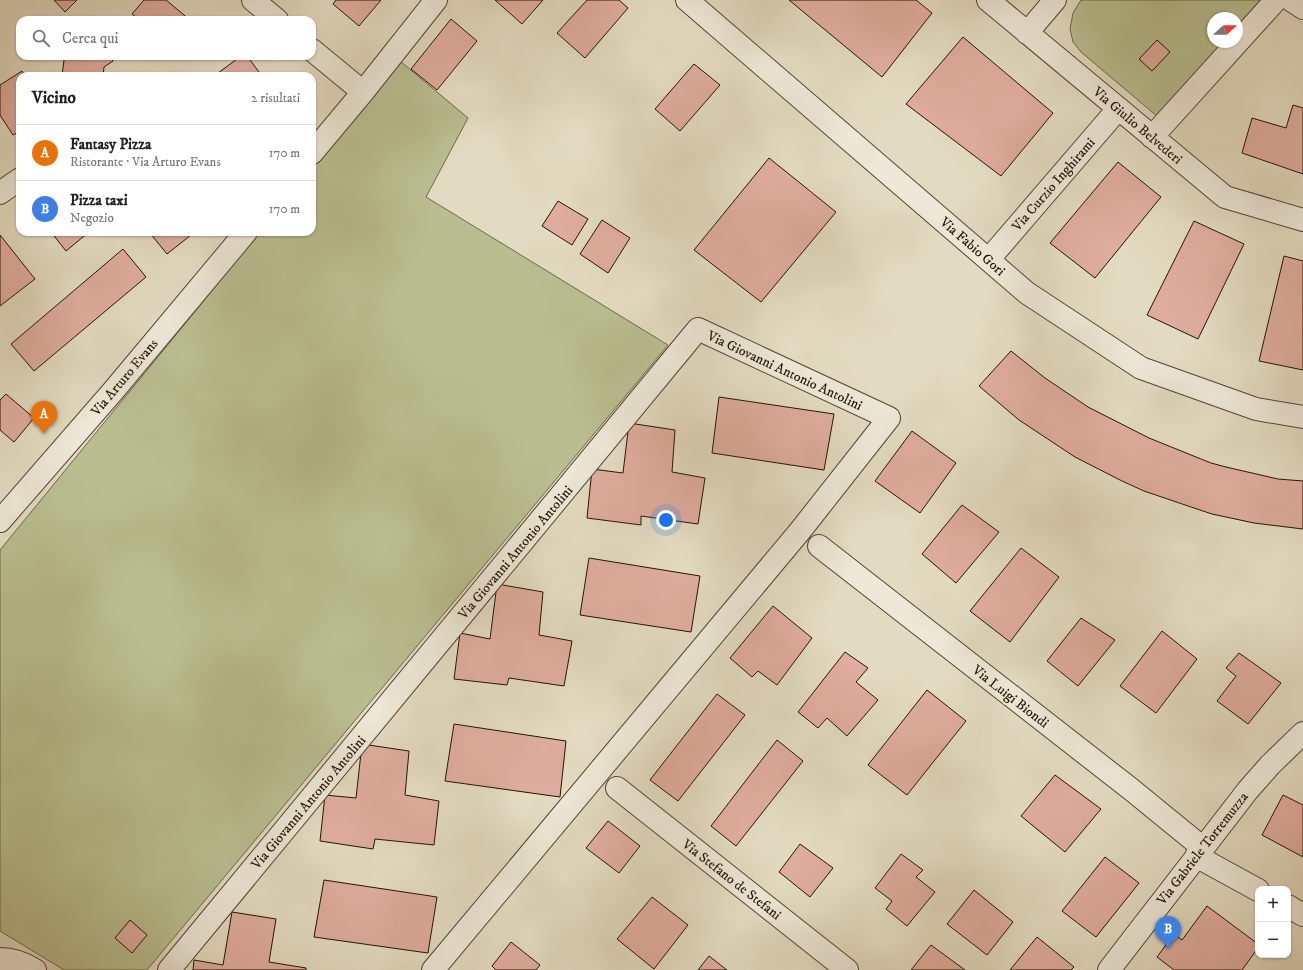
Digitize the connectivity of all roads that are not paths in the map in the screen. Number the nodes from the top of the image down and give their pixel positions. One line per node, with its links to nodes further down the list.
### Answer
1 (253, 0): 9 (street)
2 (436, 0): 12 (street)
3 (688, 0): 20 (street, Via Fabio Gori)
4 (988, 0): 10 (street, Via Giulio Belvederi)
5 (1055, 0): 10 (street)
6 (1276, 0): 14 (street)
7 (1291, 0): 8 (street)
8 (1303, 8)
9 (272, 16)
10 (1027, 33): 13 (street, Via Giulio Belvederi)
11 (316, 53): 12 (street)
12 (363, 92): 15 (street)
13 (1118, 109): 14 (street, Via Giulio Belvederi); 20 (street, Via Curzio Inghirami)
14 (1152, 137): 18 (street, Via Giulio Belvederi)
15 (316, 148)
16 (16, 182): 17 (street)
17 (0, 193)
18 (1303, 220)
19 (243, 236): 22 (street, Via Arturo Evans)
20 (988, 259): 21 (street, Via Fabio Gori)
21 (1303, 417)
22 (0, 521)
23 (819, 546): 26 (street, Via Luigi Biondi)
24 (1303, 733): 26 (street, Via Gabriele Torremuzza)
25 (617, 788): 34 (street, Via Stefano de Stefani)
26 (1199, 852): 27 (street, Via Luigi Biondi); 35 (street, Via Gabriele Torremuzza)
27 (1255, 888)
28 (1291, 908): 29 (street)
29 (1303, 915)
30 (0, 959): 31 (street)
31 (34, 970)
32 (169, 970): 33 (street, Via Giovanni Antonio Antolini)
33 (433, 970)
34 (847, 970)
35 (1109, 970)

